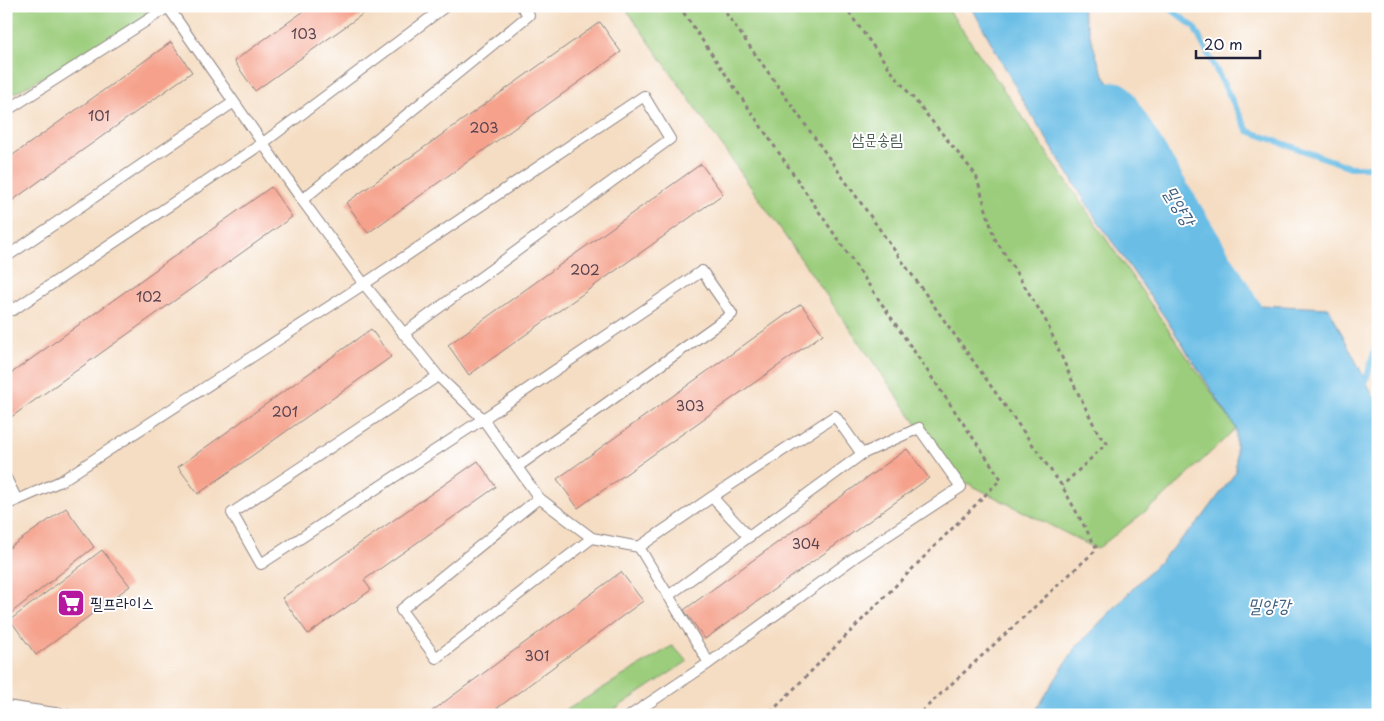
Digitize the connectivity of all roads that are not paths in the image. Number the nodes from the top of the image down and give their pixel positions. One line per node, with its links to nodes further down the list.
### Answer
1 (446, 6): 5 (lane)
2 (521, 6): 6 (lane)
3 (234, 102): 4 (lane); 5 (lane); 7 (lane)
4 (6, 111)
5 (263, 143): 6 (lane); 9 (lane)
6 (302, 200): 8 (lane)
7 (6, 257)
8 (364, 284): 10 (lane); 10 (lane); 18 (lane)
9 (6, 301)
10 (402, 334): 11 (lane)
11 (438, 376): 12 (lane); 12 (lane)
12 (483, 419): 14 (lane); 14 (lane)
13 (862, 454): 16 (lane); 20 (lane); 24 (lane)
14 (517, 467): 17 (lane)
15 (6, 478): 18 (lane)
16 (712, 497): 20 (lane); 22 (lane)
17 (539, 498): 21 (lane); 21 (lane)
18 (17, 500): 19 (lane)
19 (6, 505)
20 (749, 536): 23 (lane)
21 (592, 538): 22 (lane)
22 (639, 547): 23 (lane)
23 (668, 596): 24 (lane)
24 (709, 663): 27 (lane)
25 (6, 706): 26 (lane)
26 (68, 715)
27 (631, 715)

